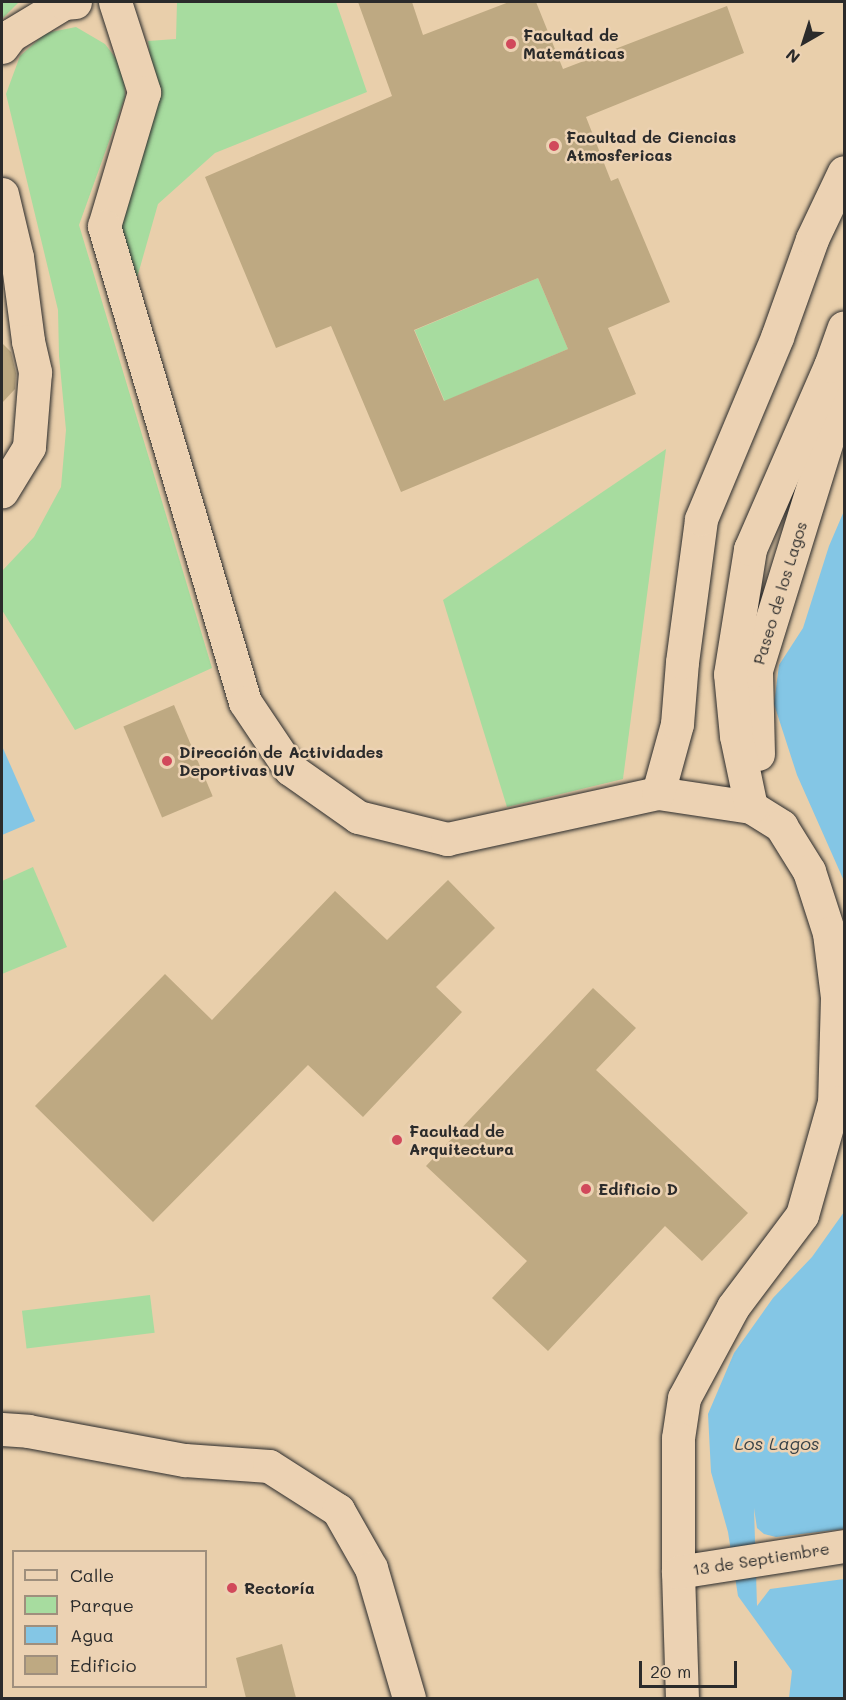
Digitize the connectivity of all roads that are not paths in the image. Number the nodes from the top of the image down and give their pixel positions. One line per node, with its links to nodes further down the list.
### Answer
1 (75, 2): 3 (street)
2 (115, 2): 9 (street)
3 (2, 47)
4 (844, 172): 9 (street)
5 (2, 194): 8 (street)
6 (844, 327): 10 (street)
7 (844, 385): 10 (street, Paseo de los Lagos)
8 (2, 491)
9 (658, 793): 10 (street)
10 (751, 807): 13 (street)
11 (2, 1429): 14 (street)
12 (844, 1546): 13 (street, 13 de Septiembre)
13 (691, 1570): 15 (street)
14 (409, 1698)
15 (682, 1698)

